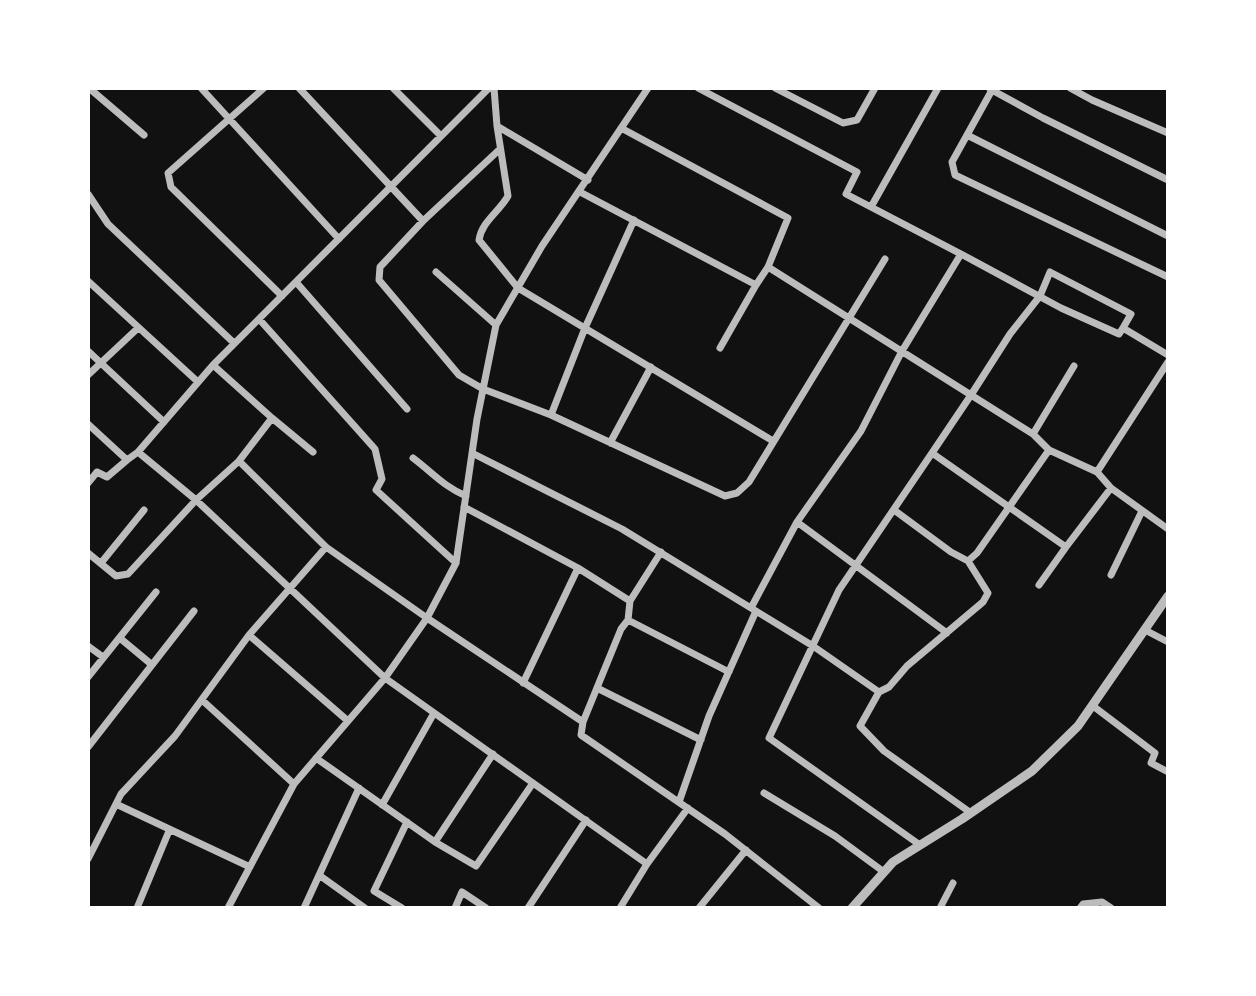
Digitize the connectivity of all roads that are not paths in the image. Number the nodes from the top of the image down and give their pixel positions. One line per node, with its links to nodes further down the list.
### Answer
1 (89, 88): 18 (street)
2 (201, 88): 14 (street)
3 (264, 88): 14 (street)
4 (299, 88): 24 (street)
5 (393, 88): 20 (street)
6 (648, 88): 16 (street)
7 (698, 88): 27 (street)
8 (775, 88): 9 (street)
9 (874, 88)
10 (938, 88): 27 (street)
11 (1070, 88): 17 (street)
12 (487, 89): 15 (street); 20 (street)
13 (990, 89): 19 (street); 23 (street)
14 (232, 119): 31 (street); 41 (street)
15 (497, 126): 21 (street); 22 (street)
16 (621, 128): 22 (street); 34 (street)
17 (1168, 133)
18 (144, 135)
19 (967, 135): 30 (street); 36 (street)
20 (441, 136): 24 (street)
21 (500, 149): 29 (street); 40 (street)
22 (588, 180): 25 (street)
23 (1168, 180)
24 (392, 185): 29 (street); 31 (street)
25 (580, 192): 28 (street); 40 (street)
26 (88, 194): 49 (street)
27 (871, 207): 32 (street)
28 (634, 220): 39 (street); 47 (street)
29 (423, 221): 61 (street)
30 (1168, 236)
31 (339, 239): 38 (street)
32 (961, 254): 42 (street); 52 (street)
33 (885, 259): 43 (street)
34 (768, 267): 39 (street); 43 (street)
35 (436, 272): 45 (street)
36 (1168, 277)
37 (88, 281): 46 (street)
38 (296, 282): 41 (street); 63 (street)
39 (756, 285): 50 (street)
40 (518, 288): 45 (street); 47 (street)
41 (282, 296): 44 (street)
42 (1040, 296): 48 (street); 48 (street); 62 (street)
43 (847, 317): 52 (street); 69 (street)
44 (259, 319): 49 (street); 97 (street)
45 (496, 325): 61 (street)
46 (138, 328): 55 (street); 60 (street)
47 (585, 328): 58 (street); 64 (street)
48 (1123, 328): 53 (street)
49 (234, 343): 56 (street)
50 (720, 348)
51 (88, 351): 55 (street)
52 (902, 351): 62 (street); 89 (street)
53 (1168, 355)
54 (1168, 362): 79 (street)
55 (100, 363): 59 (street); 66 (street)
56 (213, 365): 60 (street); 65 (street)
57 (1074, 366): 68 (street)
58 (651, 367): 69 (street); 70 (street)
59 (88, 375)
60 (198, 382): 66 (street)
61 (483, 389): 64 (street); 74 (street)
62 (971, 395): 68 (street); 75 (street)
63 (407, 409)
64 (551, 415): 70 (street)
65 (272, 418): 73 (street); 78 (street)
66 (164, 422): 72 (street)
67 (88, 424): 77 (street)
68 (1033, 434): 71 (street)
69 (773, 441): 70 (street)
70 (610, 443)
71 (1049, 450): 79 (street); 85 (street)
72 (138, 452): 77 (street); 83 (street)
73 (313, 452)
74 (472, 453): 82 (street); 93 (street)
75 (932, 453): 85 (street); 87 (street)
76 (413, 458): 82 (street)
77 (127, 460): 80 (street)
78 (239, 461): 83 (street); 91 (street)
79 (1097, 472): 81 (street)
80 (88, 483)
81 (1111, 488): 88 (street); 92 (street)
82 (466, 496): 84 (street)
83 (196, 500): 96 (street); 102 (street)
84 (464, 507): 97 (street); 99 (street)
85 (1009, 508): 92 (street); 95 (street)
86 (144, 510): 96 (street)
87 (894, 510): 95 (street); 98 (street)
88 (1142, 511): 90 (street); 100 (street)
89 (797, 522): 98 (street); 106 (street)
90 (1168, 529)
91 (326, 547): 102 (street); 108 (street)
92 (1066, 547): 101 (street)
93 (661, 552): 105 (street); 106 (street)
94 (88, 553): 96 (street)
95 (968, 561): 111 (street)
96 (101, 563)
97 (456, 563): 108 (street)
98 (856, 565): 111 (street); 116 (street)
99 (578, 568): 105 (street); 122 (street)
100 (1111, 575)
101 (1039, 585)
102 (290, 588): 112 (street); 121 (street)
103 (156, 592): 113 (street)
104 (1168, 596): 110 (street)
105 (630, 601): 109 (street)
106 (754, 610): 116 (street); 119 (street)
107 (194, 611): 118 (street)
108 (427, 618): 121 (street); 122 (street)
109 (628, 620): 119 (street); 123 (street)
110 (1145, 630): 114 (street); 126 (street)
111 (947, 633): 124 (street)
112 (249, 635): 125 (street); 128 (street)
113 (121, 639): 117 (street); 118 (street)
114 (1168, 642)
115 (88, 646): 117 (street)
116 (813, 646): 124 (street); 148 (street)
117 (103, 657): 120 (street)
118 (151, 664): 131 (street)
119 (729, 672): 130 (street)
120 (88, 677)
121 (385, 678): 127 (street); 128 (street)
122 (523, 683): 129 (street)
123 (597, 688): 129 (street); 130 (street)
124 (879, 692): 143 (street)
125 (202, 700): 136 (street); 140 (street)
126 (1093, 706): 134 (street); 143 (street)
127 (434, 713): 132 (street); 141 (street)
128 (348, 721): 133 (street)
129 (583, 722): 139 (street)
130 (701, 740): 139 (street)
131 (88, 747)
132 (493, 754): 135 (street); 147 (street)
133 (316, 758): 136 (street); 137 (street)
134 (1168, 772)
135 (533, 783): 144 (street); 147 (street)
136 (294, 784): 152 (street)
137 (359, 788): 141 (street); 154 (street)
138 (764, 793): 153 (street)
139 (679, 802): 142 (street)
140 (116, 804): 146 (street); 150 (street)
141 (382, 805): 145 (street)
142 (688, 808): 149 (street); 151 (street)
143 (971, 813): 148 (street)
144 (586, 820): 151 (street); 164 (street)
145 (407, 822): 147 (street); 156 (street)
146 (169, 831): 152 (street); 158 (street)
147 (435, 842)
148 (920, 845): 153 (street)
149 (746, 850): 166 (street); 167 (street)
150 (88, 859)
151 (647, 864): 165 (street)
152 (250, 867): 159 (street)
153 (884, 872): 168 (street)
154 (319, 875): 157 (street); 160 (street)
155 (953, 883): 169 (street)
156 (374, 891): 157 (street); 161 (street)
157 (366, 907)
158 (137, 908)
159 (228, 908)
160 (304, 908)
161 (402, 908)
162 (455, 908): 163 (street)
163 (486, 908)
164 (528, 908)
165 (620, 908)
166 (700, 908)
167 (819, 908)
168 (852, 908)
169 (940, 908)
170 (1080, 908): 171 (street)
171 (1111, 908)

